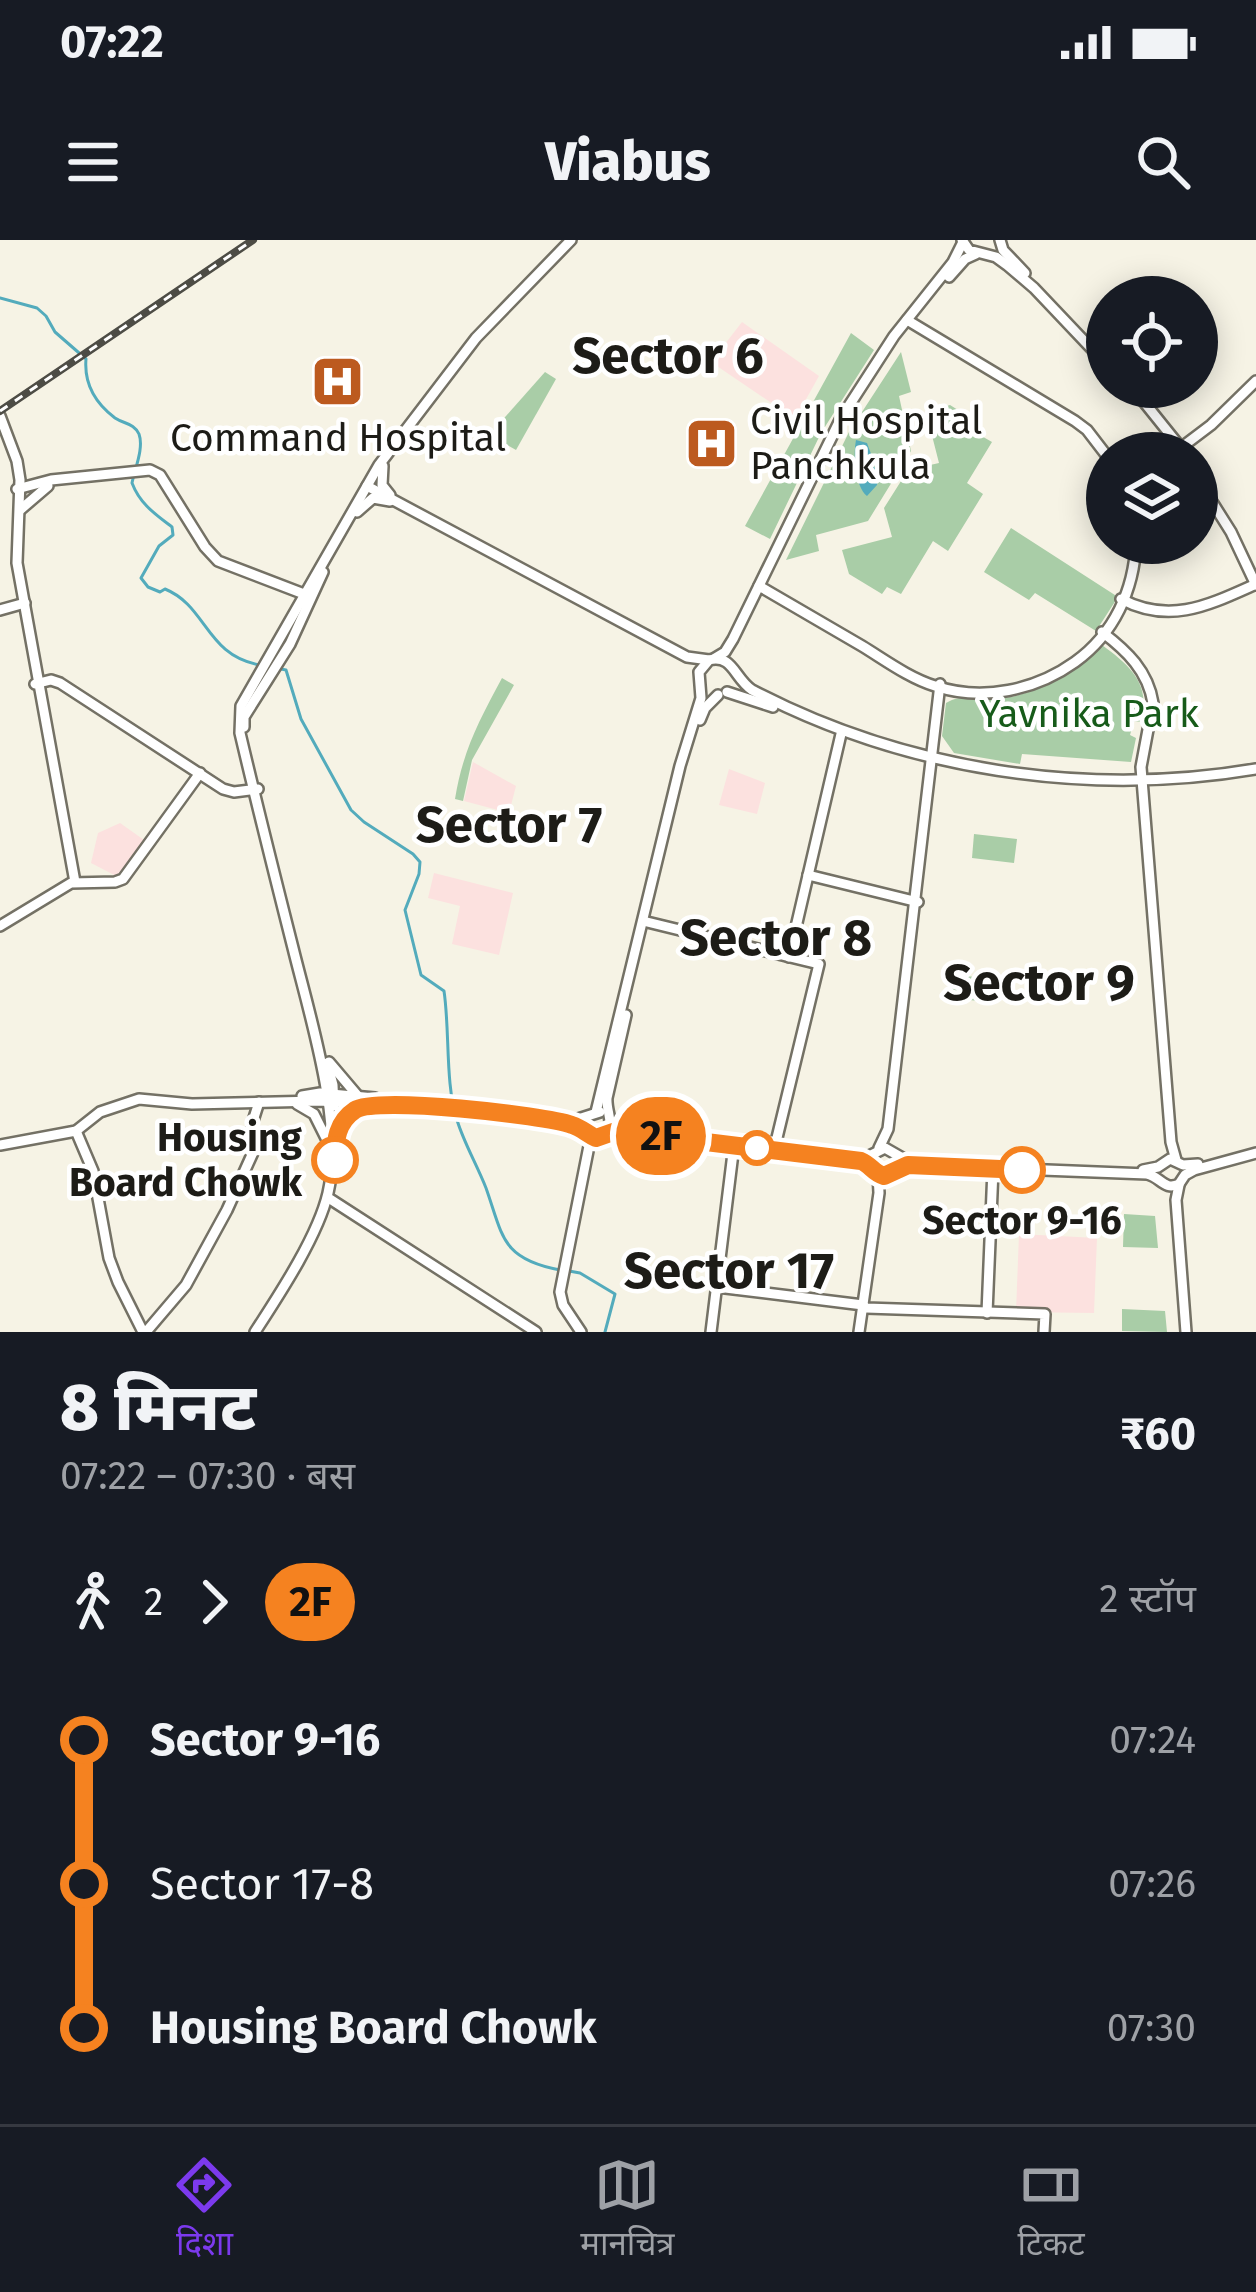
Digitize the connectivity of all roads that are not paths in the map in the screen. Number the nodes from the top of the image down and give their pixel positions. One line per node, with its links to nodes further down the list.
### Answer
1 (573, 240): 14 (street); 17 (street)
2 (999, 240): 4 (street); 6 (street)
3 (962, 241): 4 (street); 5 (street)
4 (980, 254): 5 (street); 7 (street)
5 (910, 320): 11 (street); 26 (street)
6 (1086, 336)
7 (1086, 341)
8 (1256, 383): 13 (street)
9 (1146, 408): 12 (street)
10 (0, 420): 15 (street); 18 (street)
11 (1092, 432)
12 (1165, 432)
13 (1202, 432)
14 (383, 466): 17 (street); 19 (street)
15 (19, 471): 16 (street); 18 (street)
16 (42, 485): 18 (street); 20 (street); 27 (street)
17 (369, 487): 19 (street); 22 (street); 24 (street)
18 (19, 491): 20 (street); 31 (street)
19 (391, 500): 22 (street); 28 (street)
20 (20, 510): 31 (street)
21 (1218, 510): 25 (street)
22 (357, 512): 29 (street)
23 (1132, 564): 30 (street)
24 (315, 574): 27 (street); 29 (street)
25 (1256, 581): 30 (street)
26 (761, 585): 35 (street); 36 (street); 40 (street)
27 (284, 590): 29 (street); 33 (street)
28 (568, 595): 35 (street); 38 (street)
29 (306, 598): 33 (street); 37 (street)
30 (1124, 598): 34 (street)
31 (22, 601): 32 (street); 39 (street)
32 (0, 607)
33 (293, 612): 37 (street)
34 (1102, 634): 40 (street); 47 (street)
35 (712, 659): 36 (street); 38 (street)
36 (734, 670): 41 (street); 43 (street)
37 (261, 679): 44 (street); 48 (street)
38 (699, 679): 41 (street); 55 (street)
39 (37, 682): 46 (street); 53 (street)
40 (942, 687): 43 (street)
41 (722, 693): 42 (street); 55 (street)
42 (841, 734): 43 (street); 51 (street)
43 (933, 760): 47 (street); 54 (street)
44 (249, 771): 48 (street); 49 (street)
45 (1256, 771): 47 (street)
46 (194, 773): 49 (street); 53 (street)
47 (1140, 784): 81 (street)
48 (256, 792): 49 (street); 50 (street); 58 (street)
49 (238, 794): 50 (street)
50 (260, 818): 58 (street)
51 (808, 875): 54 (street); 57 (street)
52 (117, 879): 53 (street)
53 (74, 881): 56 (street)
54 (916, 902): 77 (street); 79 (street)
55 (645, 922): 57 (street); 61 (street); 67 (street)
56 (0, 924)
57 (789, 958): 75 (street)
58 (322, 1057): 59 (street); 60 (street); 62 (street)
59 (359, 1097): 60 (street); 65 (street)
60 (330, 1098): 62 (street); 64 (street); 71 (street); 76 (street)
61 (600, 1099): 66 (street); 68 (street)
62 (291, 1100): 63 (street); 76 (street)
63 (265, 1101): 69 (street); 86 (street)
64 (370, 1104): 65 (street); 71 (street)
65 (453, 1106): 68 (street); 72 (street)
66 (591, 1114): 67 (street); 68 (street); 72 (street)
67 (609, 1118): 72 (street); 75 (street)
68 (573, 1119)
69 (76, 1131): 73 (street); 86 (street)
70 (623, 1132): 72 (street); 72 (street); 74 (street)
71 (335, 1138): 82 (street)
72 (592, 1141): 89 (street)
73 (0, 1145)
74 (734, 1145): 79 (street); 83 (street)
75 (775, 1146): 79 (street)
76 (331, 1151): 87 (street)
77 (895, 1152): 79 (street); 79 (street); 81 (street)
78 (1256, 1152): 81 (street)
79 (881, 1165): 80 (street); 84 (street)
80 (993, 1168): 81 (street); 85 (street)
81 (1171, 1172): 93 (street)
82 (330, 1201): 87 (street); 88 (street)
83 (716, 1287): 84 (street); 90 (street)
84 (865, 1306): 85 (street); 91 (street)
85 (987, 1313): 92 (street)
86 (145, 1332)
87 (257, 1332)
88 (533, 1332)
89 (583, 1332)
90 (711, 1332)
91 (861, 1332)
92 (1044, 1332)
93 (1185, 1332)

